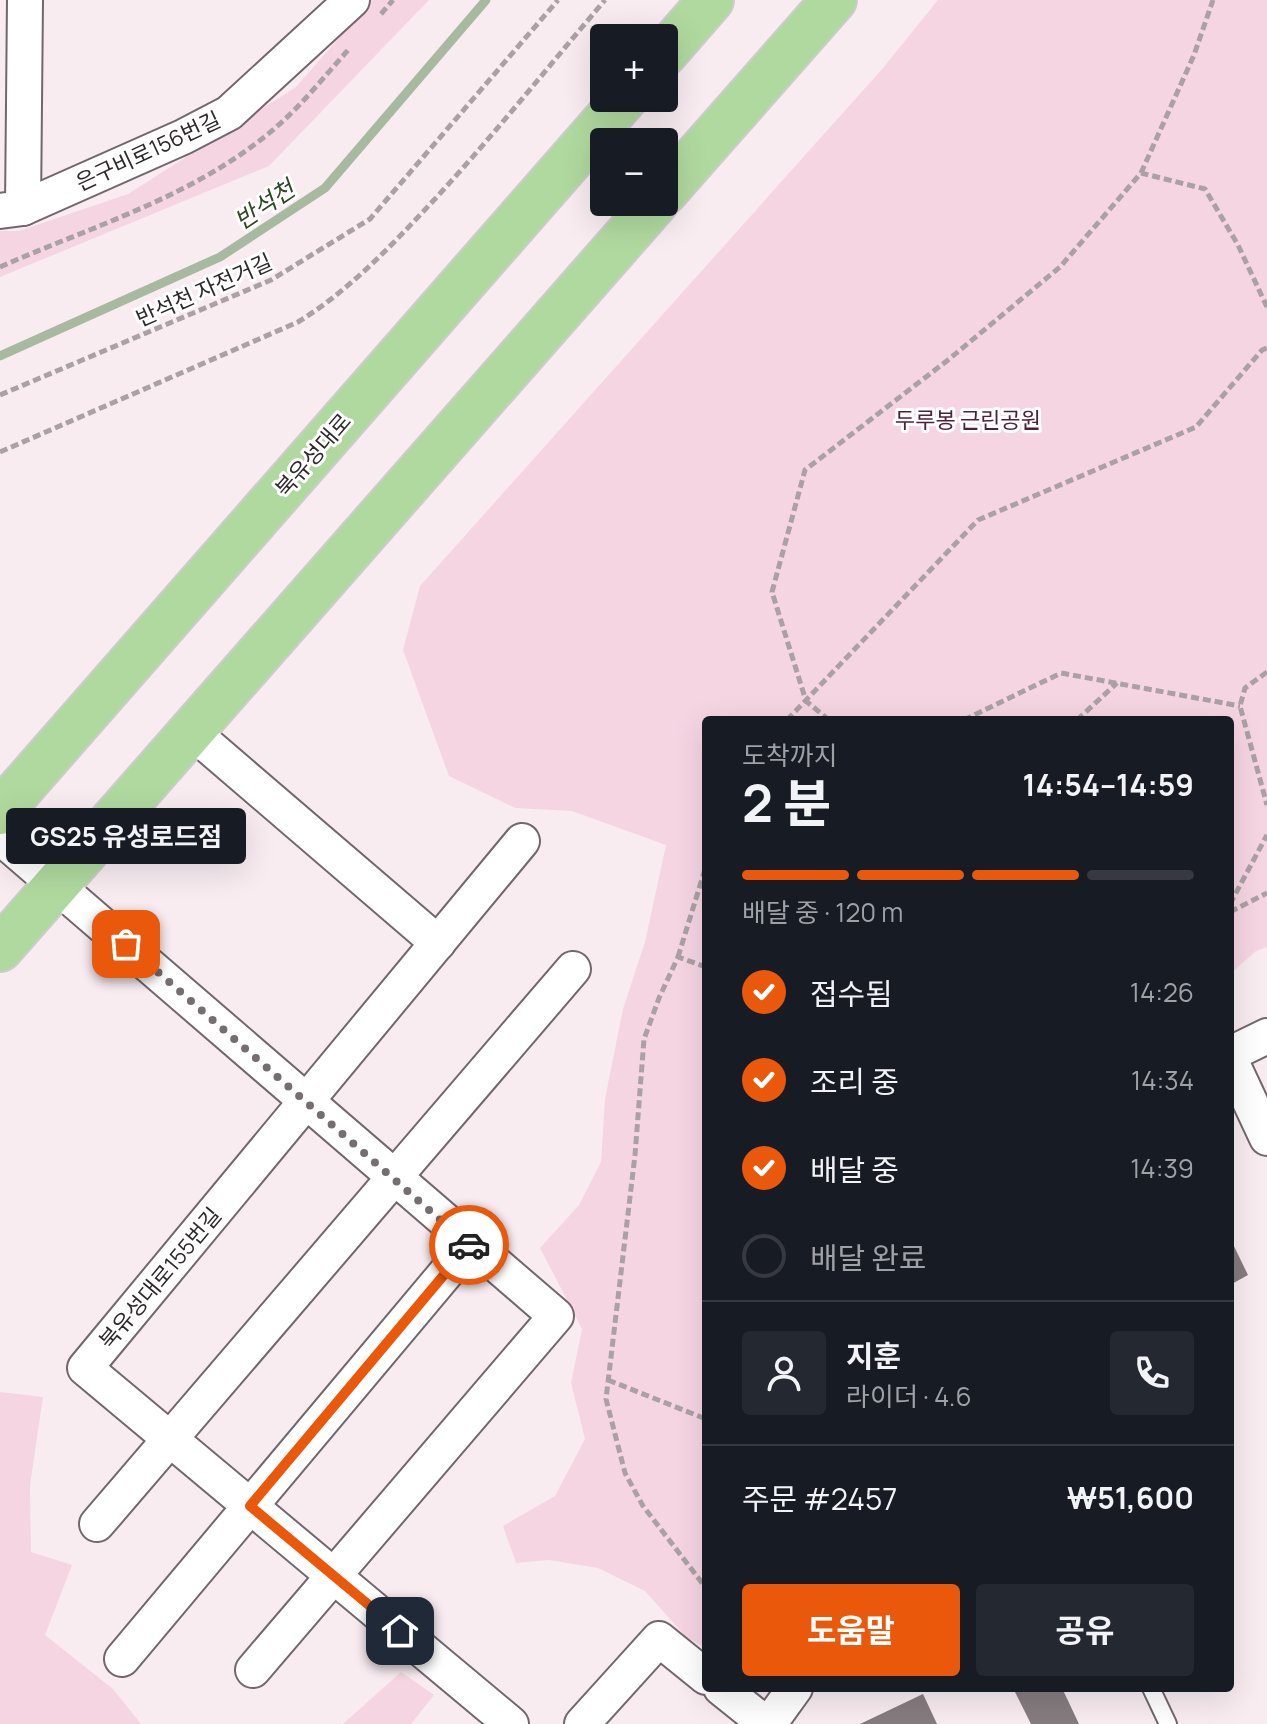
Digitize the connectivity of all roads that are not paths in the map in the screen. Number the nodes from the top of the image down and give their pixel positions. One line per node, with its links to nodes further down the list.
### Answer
1 (25, 0): 8 (street)
2 (352, 0): 8 (street, 은구비로156번길)
3 (711, 0): 5 (main road)
4 (834, 0): 7 (main road)
5 (678, 38)
6 (613, 112): 11 (main road, 북유성대로)
7 (678, 177)
8 (12, 210)
9 (644, 216): 10 (main road)
10 (191, 731): 14 (main road); 15 (street)
11 (0, 812)
12 (0, 837): 14 (street)
13 (522, 841): 15 (street, 북유성대로155번길)
14 (55, 885): 16 (main road); 21 (street)
15 (438, 943): 21 (street, 북유성대로155번길)
16 (0, 949)
17 (573, 969): 23 (street)
18 (1267, 1036): 19 (street)
19 (1234, 1054)
20 (1234, 1065): 22 (street)
21 (307, 1101): 23 (street); 25 (street, 북유성대로155번길)
22 (1267, 1138)
23 (394, 1177): 24 (street); 25 (street)
24 (471, 1243): 26 (street); 28 (street)
25 (170, 1439): 26 (street, 북유성대로155번길); 27 (street)
26 (250, 1506): 28 (street, 북유성대로155번길); 29 (street)
27 (97, 1524)
28 (333, 1576): 30 (street); 35 (street, 북유성대로155번길)
29 (122, 1659)
30 (253, 1670)
31 (702, 1674): 36 (street)
32 (726, 1692): 37 (street)
33 (792, 1692): 37 (street)
34 (1153, 1692): 38 (lane)
35 (511, 1724)
36 (582, 1724)
37 (767, 1724)
38 (1168, 1724)

